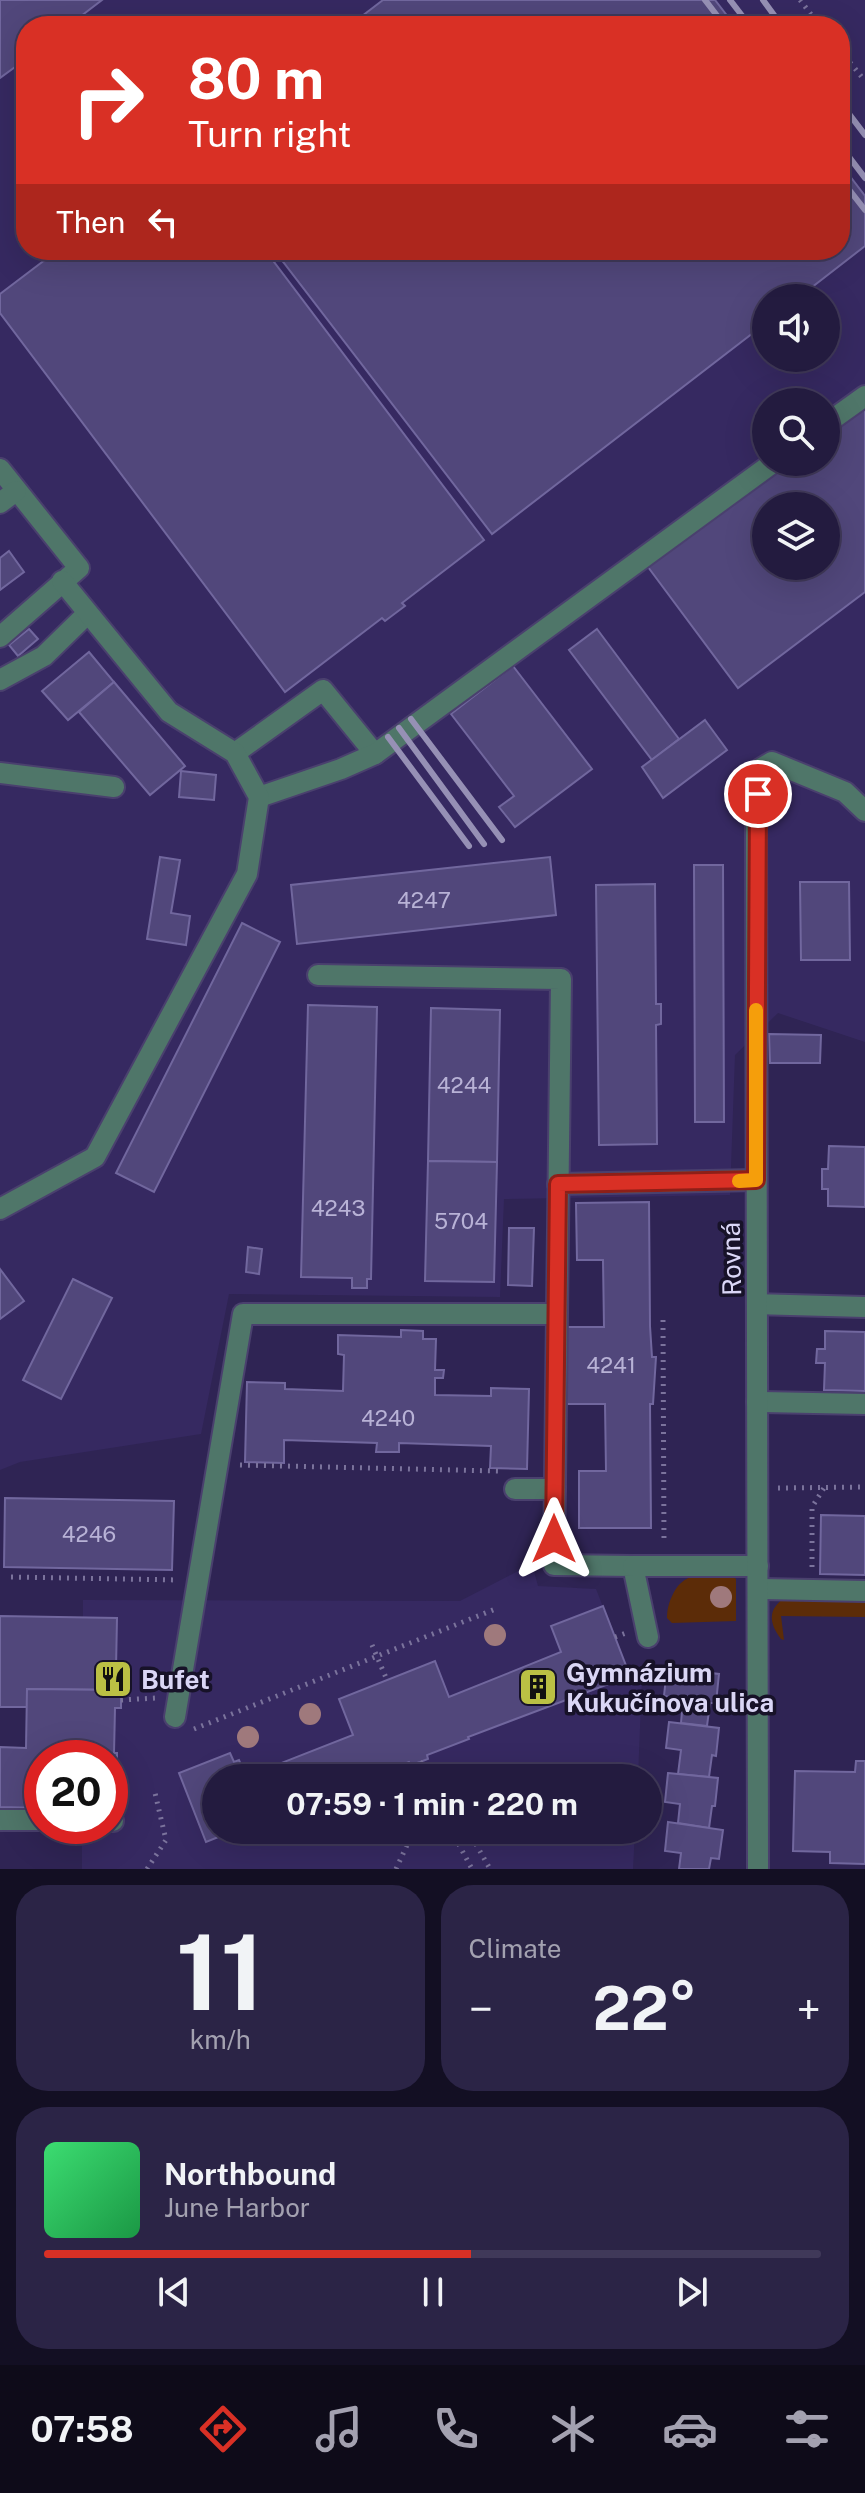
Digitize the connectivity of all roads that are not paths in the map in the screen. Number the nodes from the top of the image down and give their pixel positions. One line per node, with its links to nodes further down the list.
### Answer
1 (865, 396): 2 (street)
2 (840, 414)
3 (0, 469): 5 (street)
4 (755, 476): 11 (street)
5 (8, 497): 6 (street)
6 (62, 581): 7 (street); 8 (street)
7 (87, 614): 9 (street); 10 (street)
8 (0, 637)
9 (0, 680)
10 (235, 753): 11 (street); 14 (street)
11 (375, 754): 14 (street)
12 (0, 773): 13 (street)
13 (114, 787)
14 (259, 797): 19 (street)
15 (865, 811): 17 (street, Rovná)
16 (318, 975): 18 (street)
17 (756, 1180): 18 (street); 20 (street, Rovná)
18 (558, 1184): 22 (street)
19 (0, 1209)
20 (757, 1304): 21 (street); 23 (street, Rovná)
21 (865, 1307)
22 (556, 1314): 26 (street); 32 (street)
23 (757, 1402): 24 (street); 28 (street, Rovná)
24 (865, 1404)
25 (515, 1489): 26 (street)
26 (555, 1489): 27 (street)
27 (633, 1566): 28 (street); 31 (street)
28 (758, 1566): 29 (street, Rovná)
29 (758, 1589): 30 (street); 35 (street, Rovná)
30 (865, 1591)
31 (648, 1637)
32 (182, 1724)
33 (0, 1820): 34 (street)
34 (24, 1820)
35 (758, 1869)

